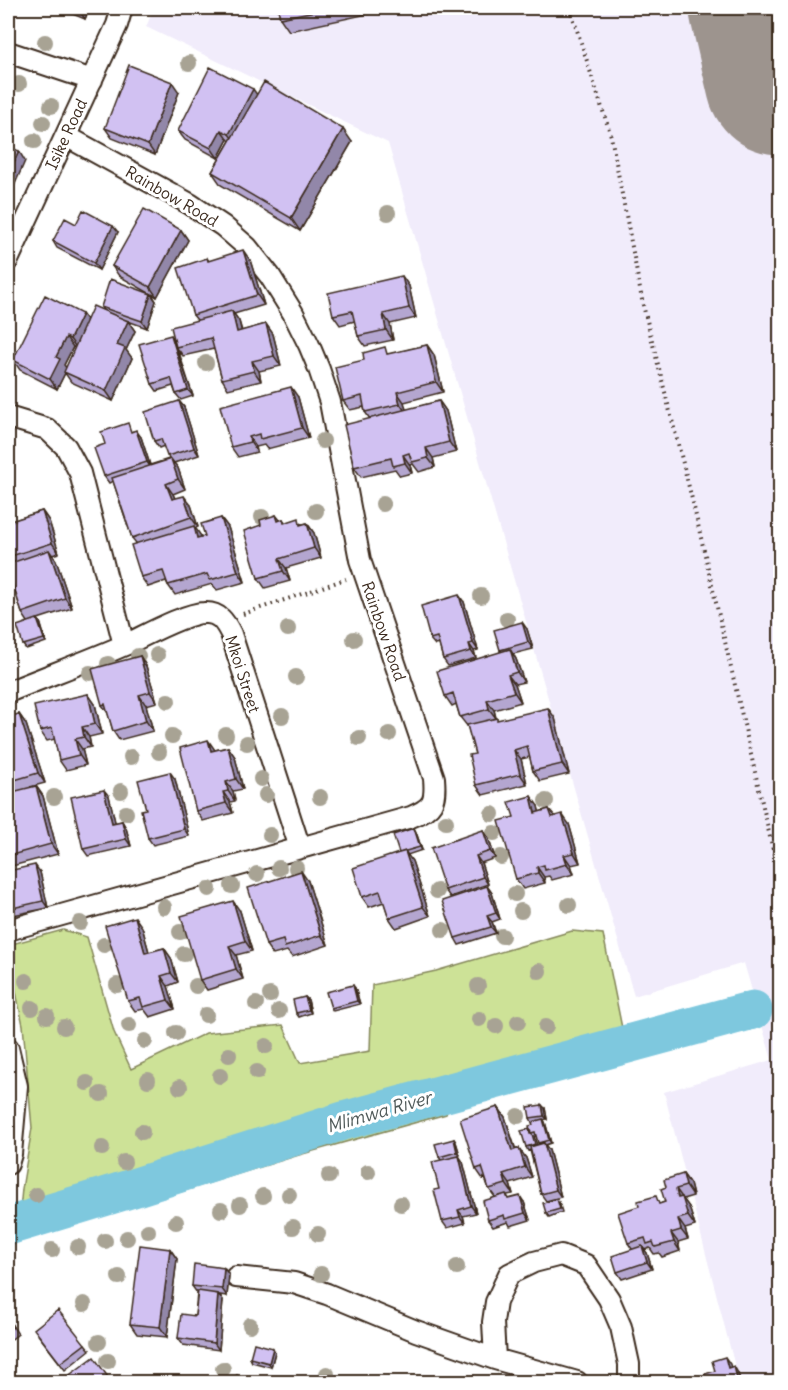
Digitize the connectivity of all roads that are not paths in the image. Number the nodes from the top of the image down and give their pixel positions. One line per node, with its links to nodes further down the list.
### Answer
1 (122, 8): 3 (street, Isike Road)
2 (8, 52): 3 (street)
3 (92, 80): 4 (street, Isike Road)
4 (66, 136): 5 (street, Isike Road); 9 (street, Rainbow Road)
5 (8, 260)
6 (8, 417): 7 (street)
7 (124, 645): 8 (street, Mkoi Street); 9 (street, Mkoi Street)
8 (8, 692)
9 (300, 848): 10 (street, Rainbow Road)
10 (8, 930)
11 (8, 1048): 12 (street)
12 (8, 1164)
13 (236, 1277): 14 (street)
14 (495, 1359): 15 (street); 16 (street)
15 (577, 1383)
16 (629, 1383)

